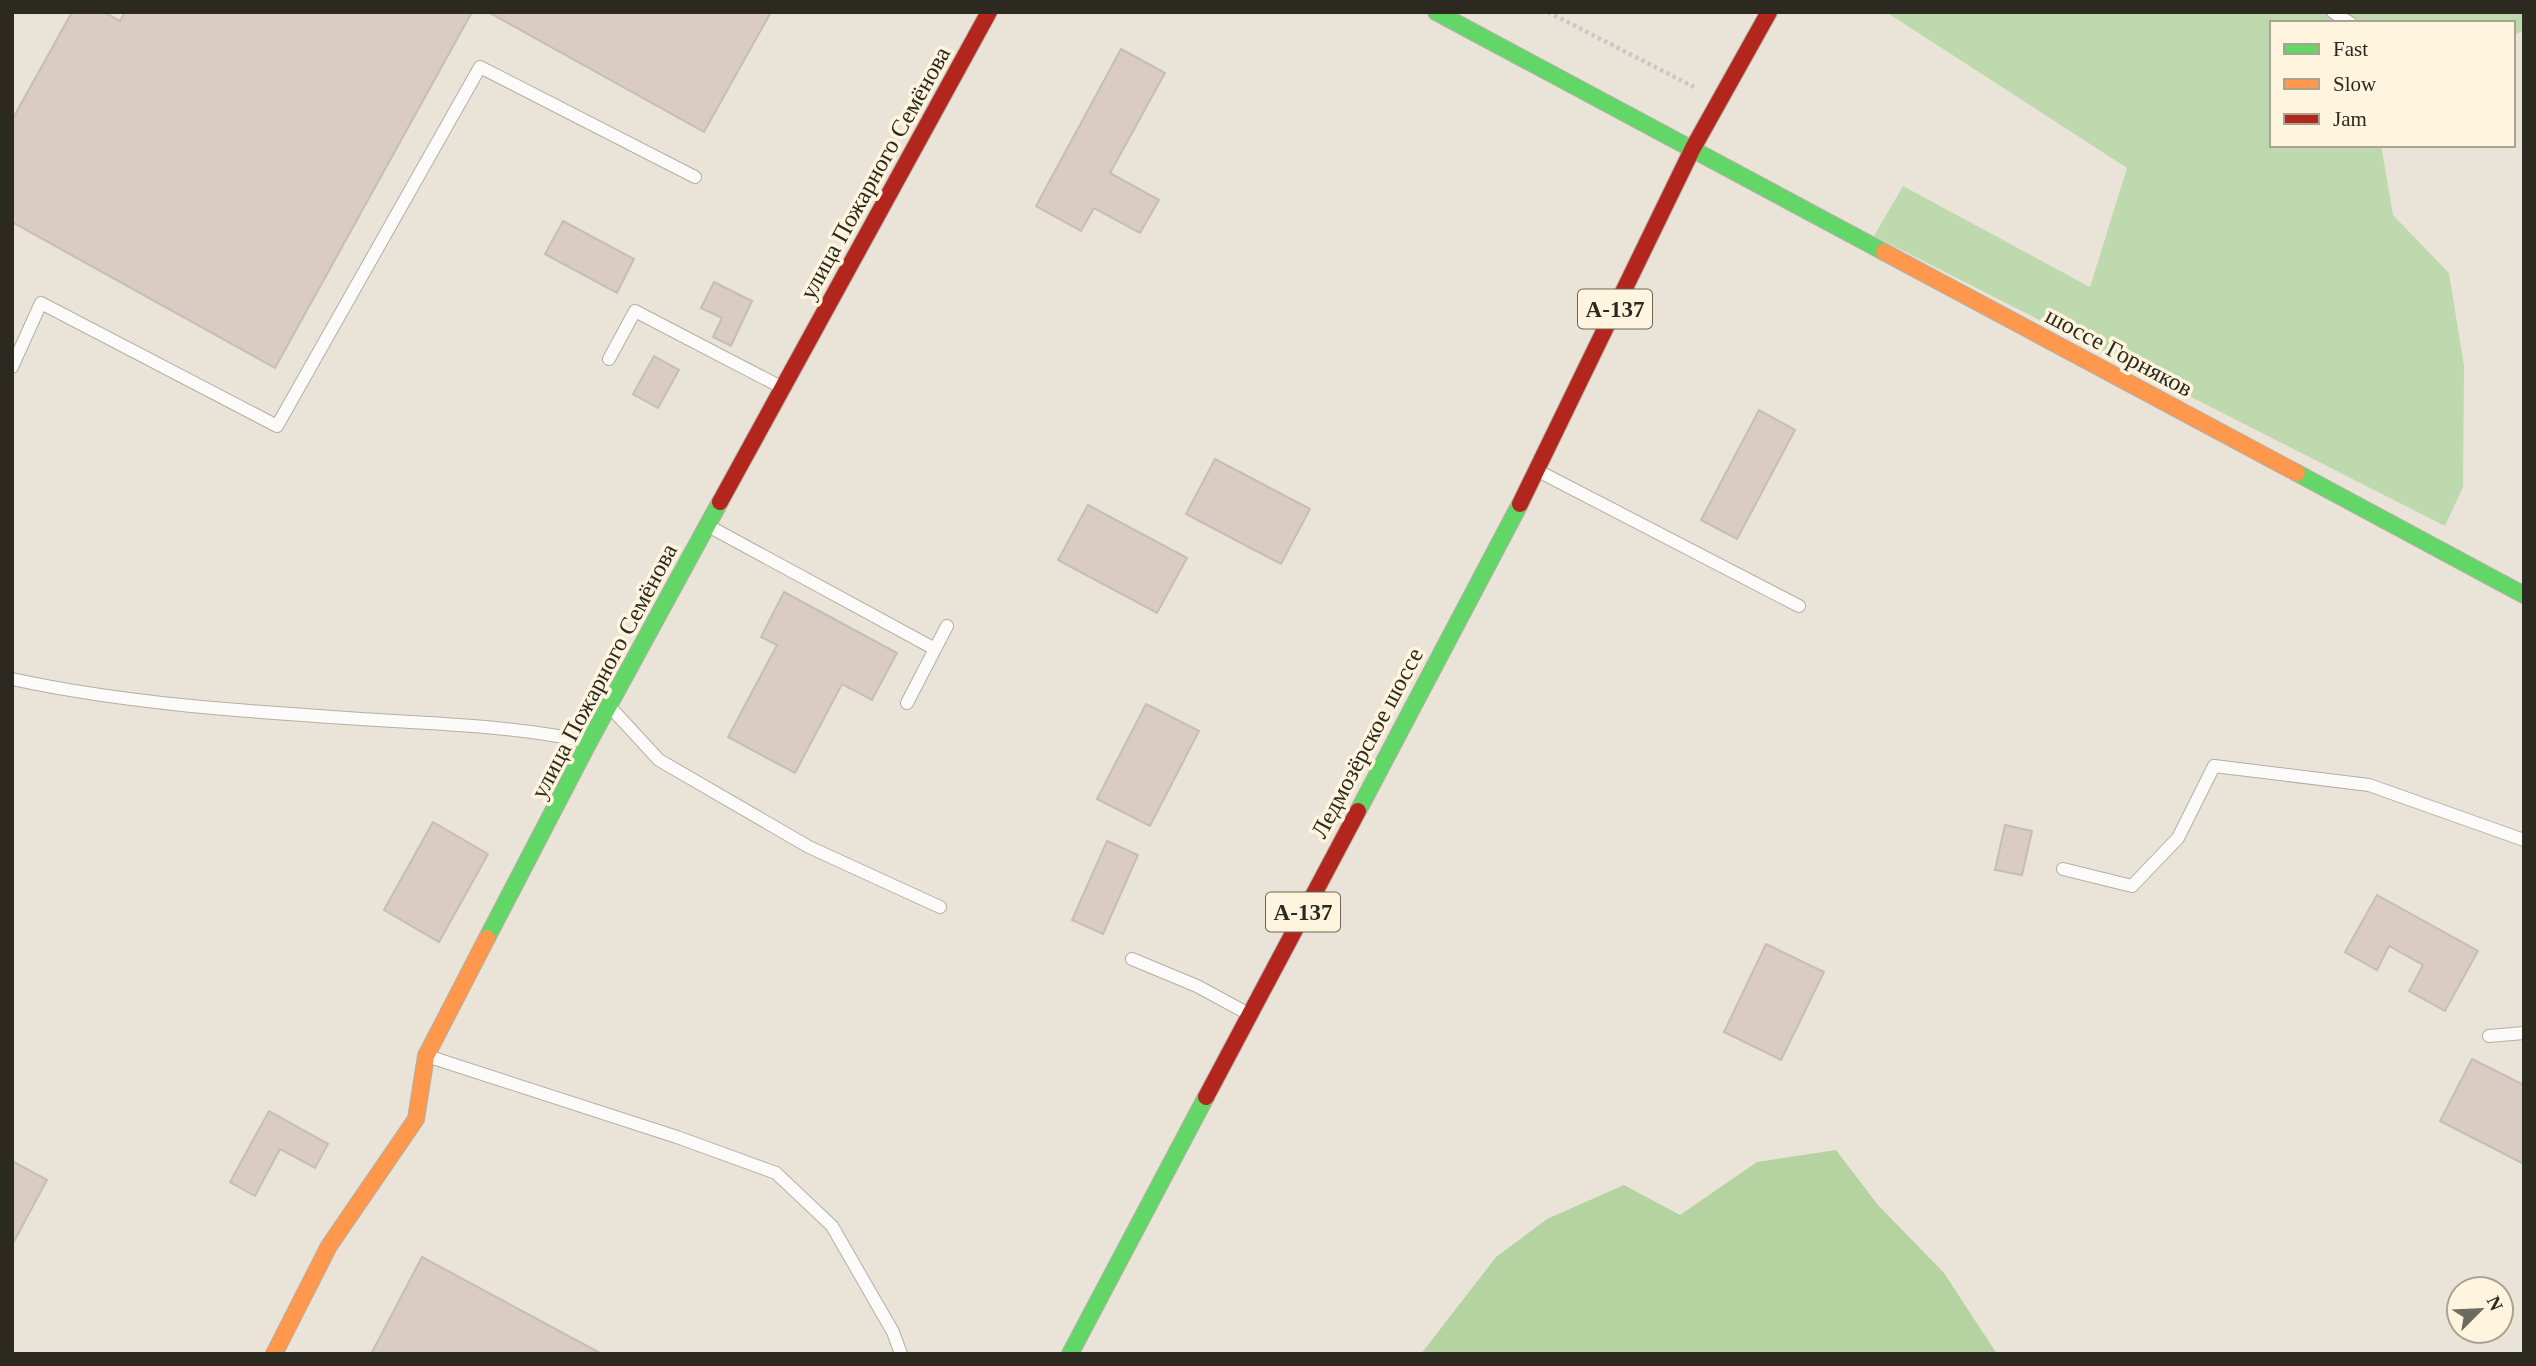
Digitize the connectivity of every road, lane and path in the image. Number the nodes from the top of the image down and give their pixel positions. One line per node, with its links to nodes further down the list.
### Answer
1 (989, 12): 10 (main road, улица Пожарного Семёнова)
2 (1436, 12): 6 (main road, шоссе Горняков)
3 (1548, 12): 5 (path)
4 (1769, 12): 5 (main road, А-137)
5 (1719, 100): 6 (main road, А-137)
6 (1693, 148): 11 (main road, Ледмозёрское шоссе / А-137); 13 (main road, шоссе Горняков)
7 (695, 177): 9 (lane)
8 (609, 359): 10 (lane)
9 (12, 367)
10 (784, 388): 12 (main road, улица Пожарного Семёнова)
11 (1538, 471): 14 (lane); 25 (main road, Ледмозёрское шоссе / А-137)
12 (708, 526): 16 (lane); 19 (main road, улица Пожарного Семёнова)
13 (2524, 595)
14 (1800, 606)
15 (947, 626): 16 (lane)
16 (935, 649): 18 (lane)
17 (12, 679): 20 (lane)
18 (907, 703)
19 (609, 706): 20 (main road, улица Пожарного Семёнова); 23 (lane)
20 (589, 742): 28 (main road, улица Пожарного Семёнова)
21 (2524, 840): 22 (lane)
22 (2063, 869)
23 (940, 907)
24 (1132, 959): 25 (lane)
25 (1249, 1014): 31 (main road, Ледмозёрское шоссе / А-137)
26 (2524, 1033): 27 (lane)
27 (2489, 1036)
28 (426, 1056): 29 (main road, улица Пожарного Семёнова); 30 (lane)
29 (274, 1354)
30 (901, 1354)
31 (1070, 1354)

